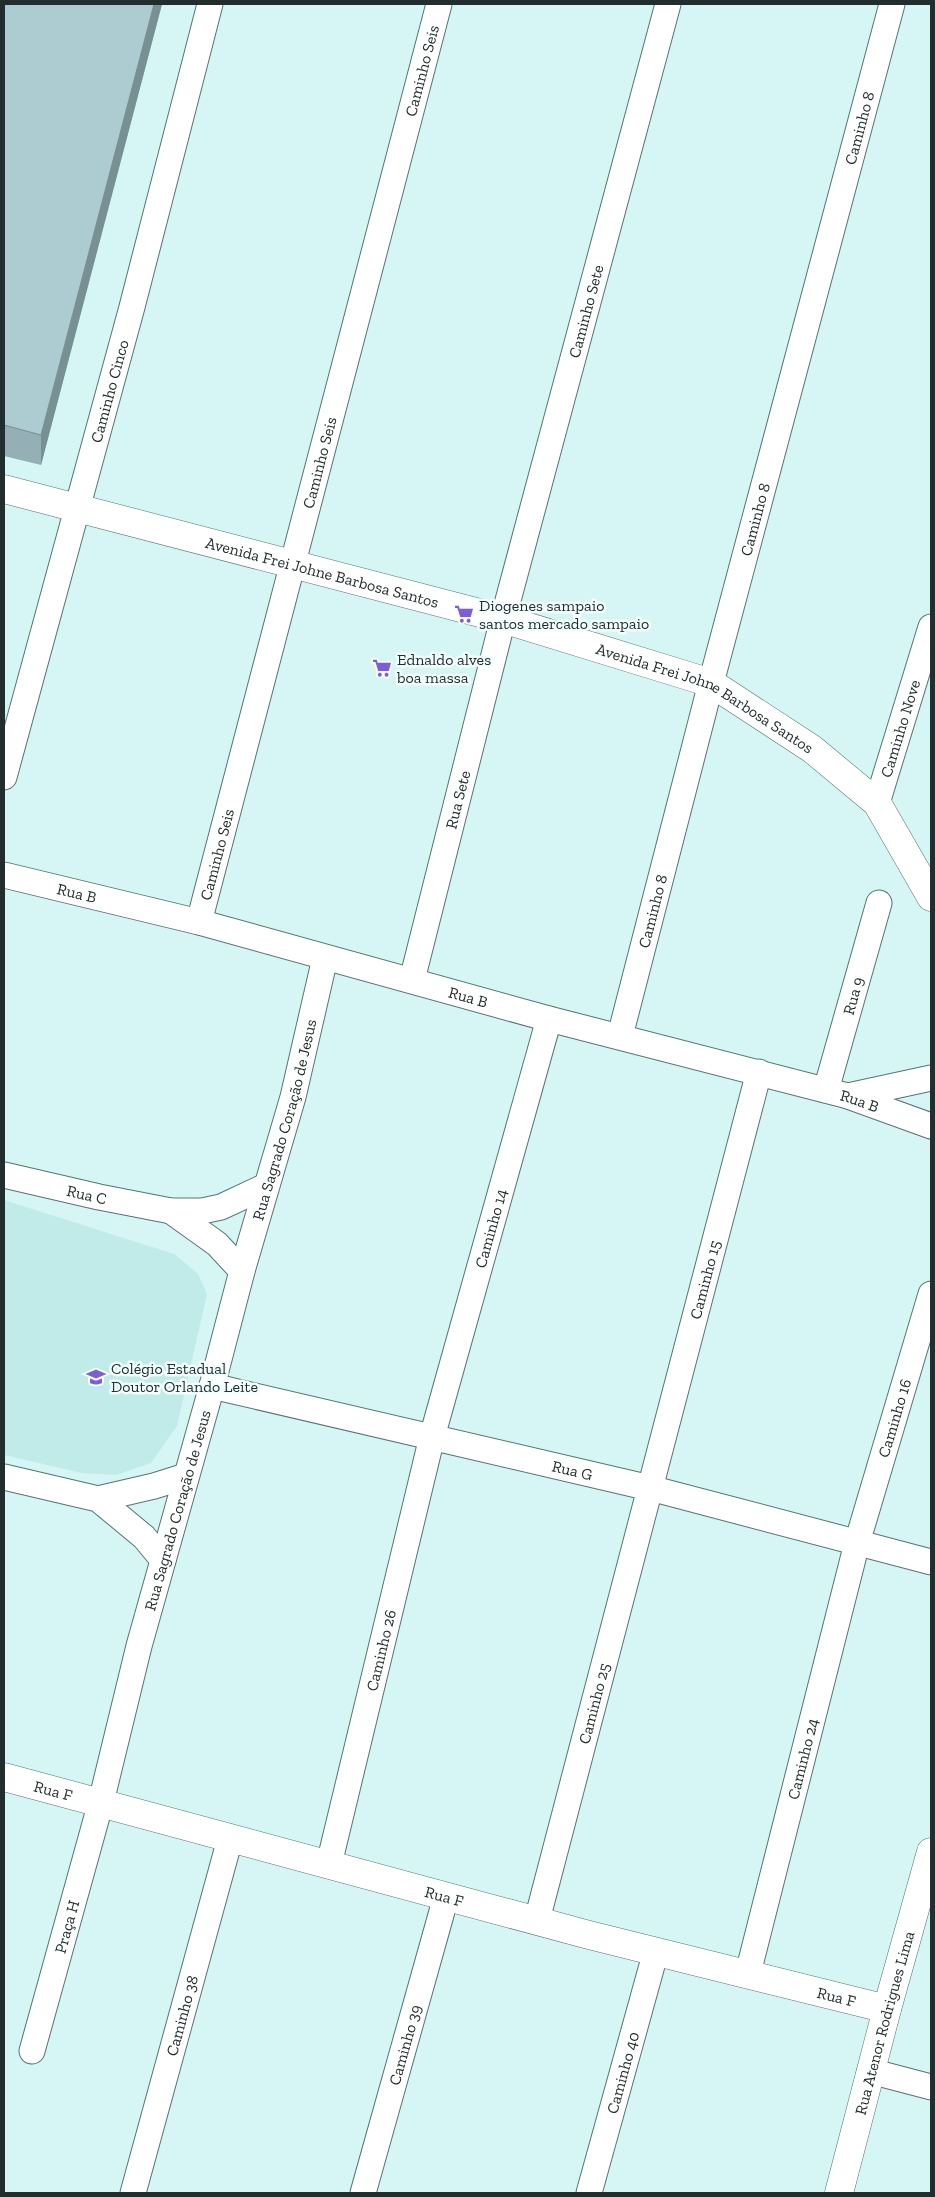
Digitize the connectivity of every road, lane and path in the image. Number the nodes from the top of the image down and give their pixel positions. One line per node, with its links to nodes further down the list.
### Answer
1 (210, 4): 6 (street, Caminho Cinco)
2 (439, 4): 7 (street, Caminho Seis)
3 (668, 4): 8 (street, Caminho Sete)
4 (892, 4): 10 (street, Caminho 8)
5 (4, 489): 6 (street, Avenida Frei Johne Barbosa Santos)
6 (77, 507): 7 (street, Avenida Frei Johne Barbosa Santos); 11 (street, Caminho Cinco)
7 (293, 566): 8 (street, Avenida Frei Johne Barbosa Santos); 16 (street, Caminho Seis)
8 (503, 619): 10 (street, Avenida Frei Johne Barbosa Santos); 18 (street, Rua Sete)
9 (931, 628): 12 (street, Caminho Nove)
10 (711, 683): 12 (street, Avenida Frei Johne Barbosa Santos); 20 (street, Caminho 8)
11 (4, 777)
12 (877, 803): 14 (street, Avenida Frei Johne Barbosa Santos)
13 (4, 875): 16 (street, Rua B)
14 (931, 897)
15 (879, 903): 23 (street, Rua 9)
16 (198, 922): 17 (street, Rua B)
17 (325, 958): 18 (street, Rua B); 26 (street, Rua Sagrado Coração de Jesus)
18 (412, 980): 19 (street, Rua B)
19 (549, 1019): 20 (street, Rua B); 31 (street, Caminho 14)
20 (620, 1036): 21 (street, Rua B)
21 (760, 1072): 23 (street, Rua B); 34 (street, Caminho 15)
22 (931, 1078): 23 (street)
23 (837, 1093): 24 (street, Rua B)
24 (931, 1126)
25 (4, 1175): 27 (street, Rua C)
26 (266, 1186): 27 (street, Rua C); 28 (street, Rua Sagrado Coração de Jesus)
27 (171, 1211): 28 (street, Rua C)
28 (242, 1271): 30 (street, Rua Sagrado Coração de Jesus)
29 (931, 1294): 36 (street, Caminho 16)
30 (212, 1386): 31 (street, Rua G); 32 (street, Rua Sagrado Coração de Jesus)
31 (432, 1437): 34 (street, Rua G); 43 (street, Caminho 26)
32 (186, 1476): 35 (street); 37 (street, Rua Sagrado Coração de Jesus)
33 (4, 1477): 35 (street)
34 (650, 1488): 36 (street, Rua G); 45 (street, Caminho 25)
35 (98, 1499): 37 (street)
36 (857, 1543): 38 (street, Rua G); 47 (street, Caminho 24)
37 (163, 1560): 40 (street, Rua Sagrado Coração de Jesus)
38 (931, 1562)
39 (4, 1777): 40 (street, Rua F)
40 (101, 1802): 41 (street, Rua F); 49 (street, Praça H)
41 (230, 1838): 43 (street, Rua F); 52 (street, Caminho 38)
42 (931, 1852): 48 (street, Rua Atenor Rodrigues Lima)
43 (329, 1864): 44 (street, Rua F)
44 (446, 1897): 45 (street, Rua F); 53 (street, Caminho 39)
45 (537, 1920): 46 (street, Rua F)
46 (656, 1951): 47 (street, Rua F); 54 (street, Caminho 40)
47 (748, 1973): 48 (street, Rua F)
48 (887, 2009): 50 (street, Rua Atenor Rodrigues Lima)
49 (32, 2051)
50 (870, 2071): 51 (street); 55 (street, Rua Atenor Rodrigues Lima)
51 (931, 2087)
52 (133, 2193)
53 (363, 2193)
54 (589, 2193)
55 (839, 2193)

